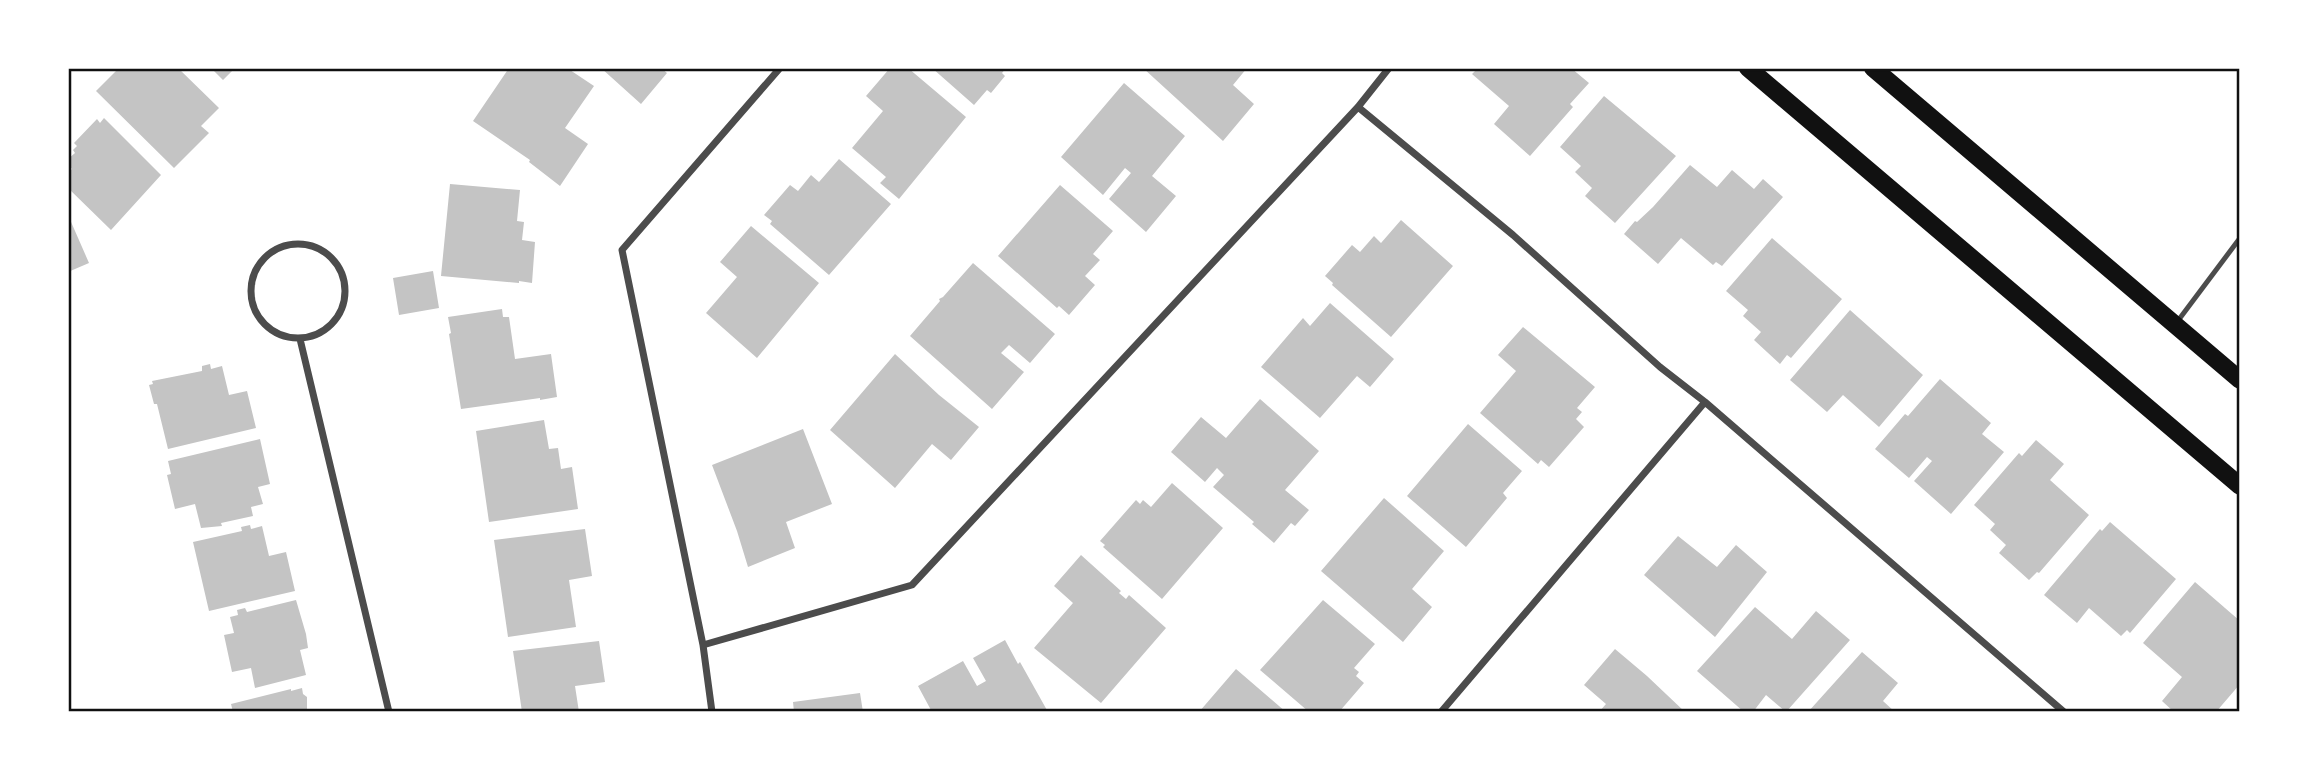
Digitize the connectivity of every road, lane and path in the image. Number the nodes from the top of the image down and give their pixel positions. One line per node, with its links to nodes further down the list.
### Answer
1 (780, 68): 12 (street)
2 (1389, 68): 5 (street)
3 (1748, 68): 11 (main road)
4 (1873, 68): 7 (main road)
5 (1358, 107): 10 (street); 12 (street)
6 (2240, 238): 7 (lane)
7 (2175, 325): 9 (main road)
8 (300, 339): 8 (street); 13 (street)
9 (2240, 380)
10 (1705, 402): 15 (street); 16 (street)
11 (2240, 486)
12 (703, 645): 14 (street)
13 (389, 712)
14 (712, 712)
15 (1441, 712)
16 (2064, 712)

